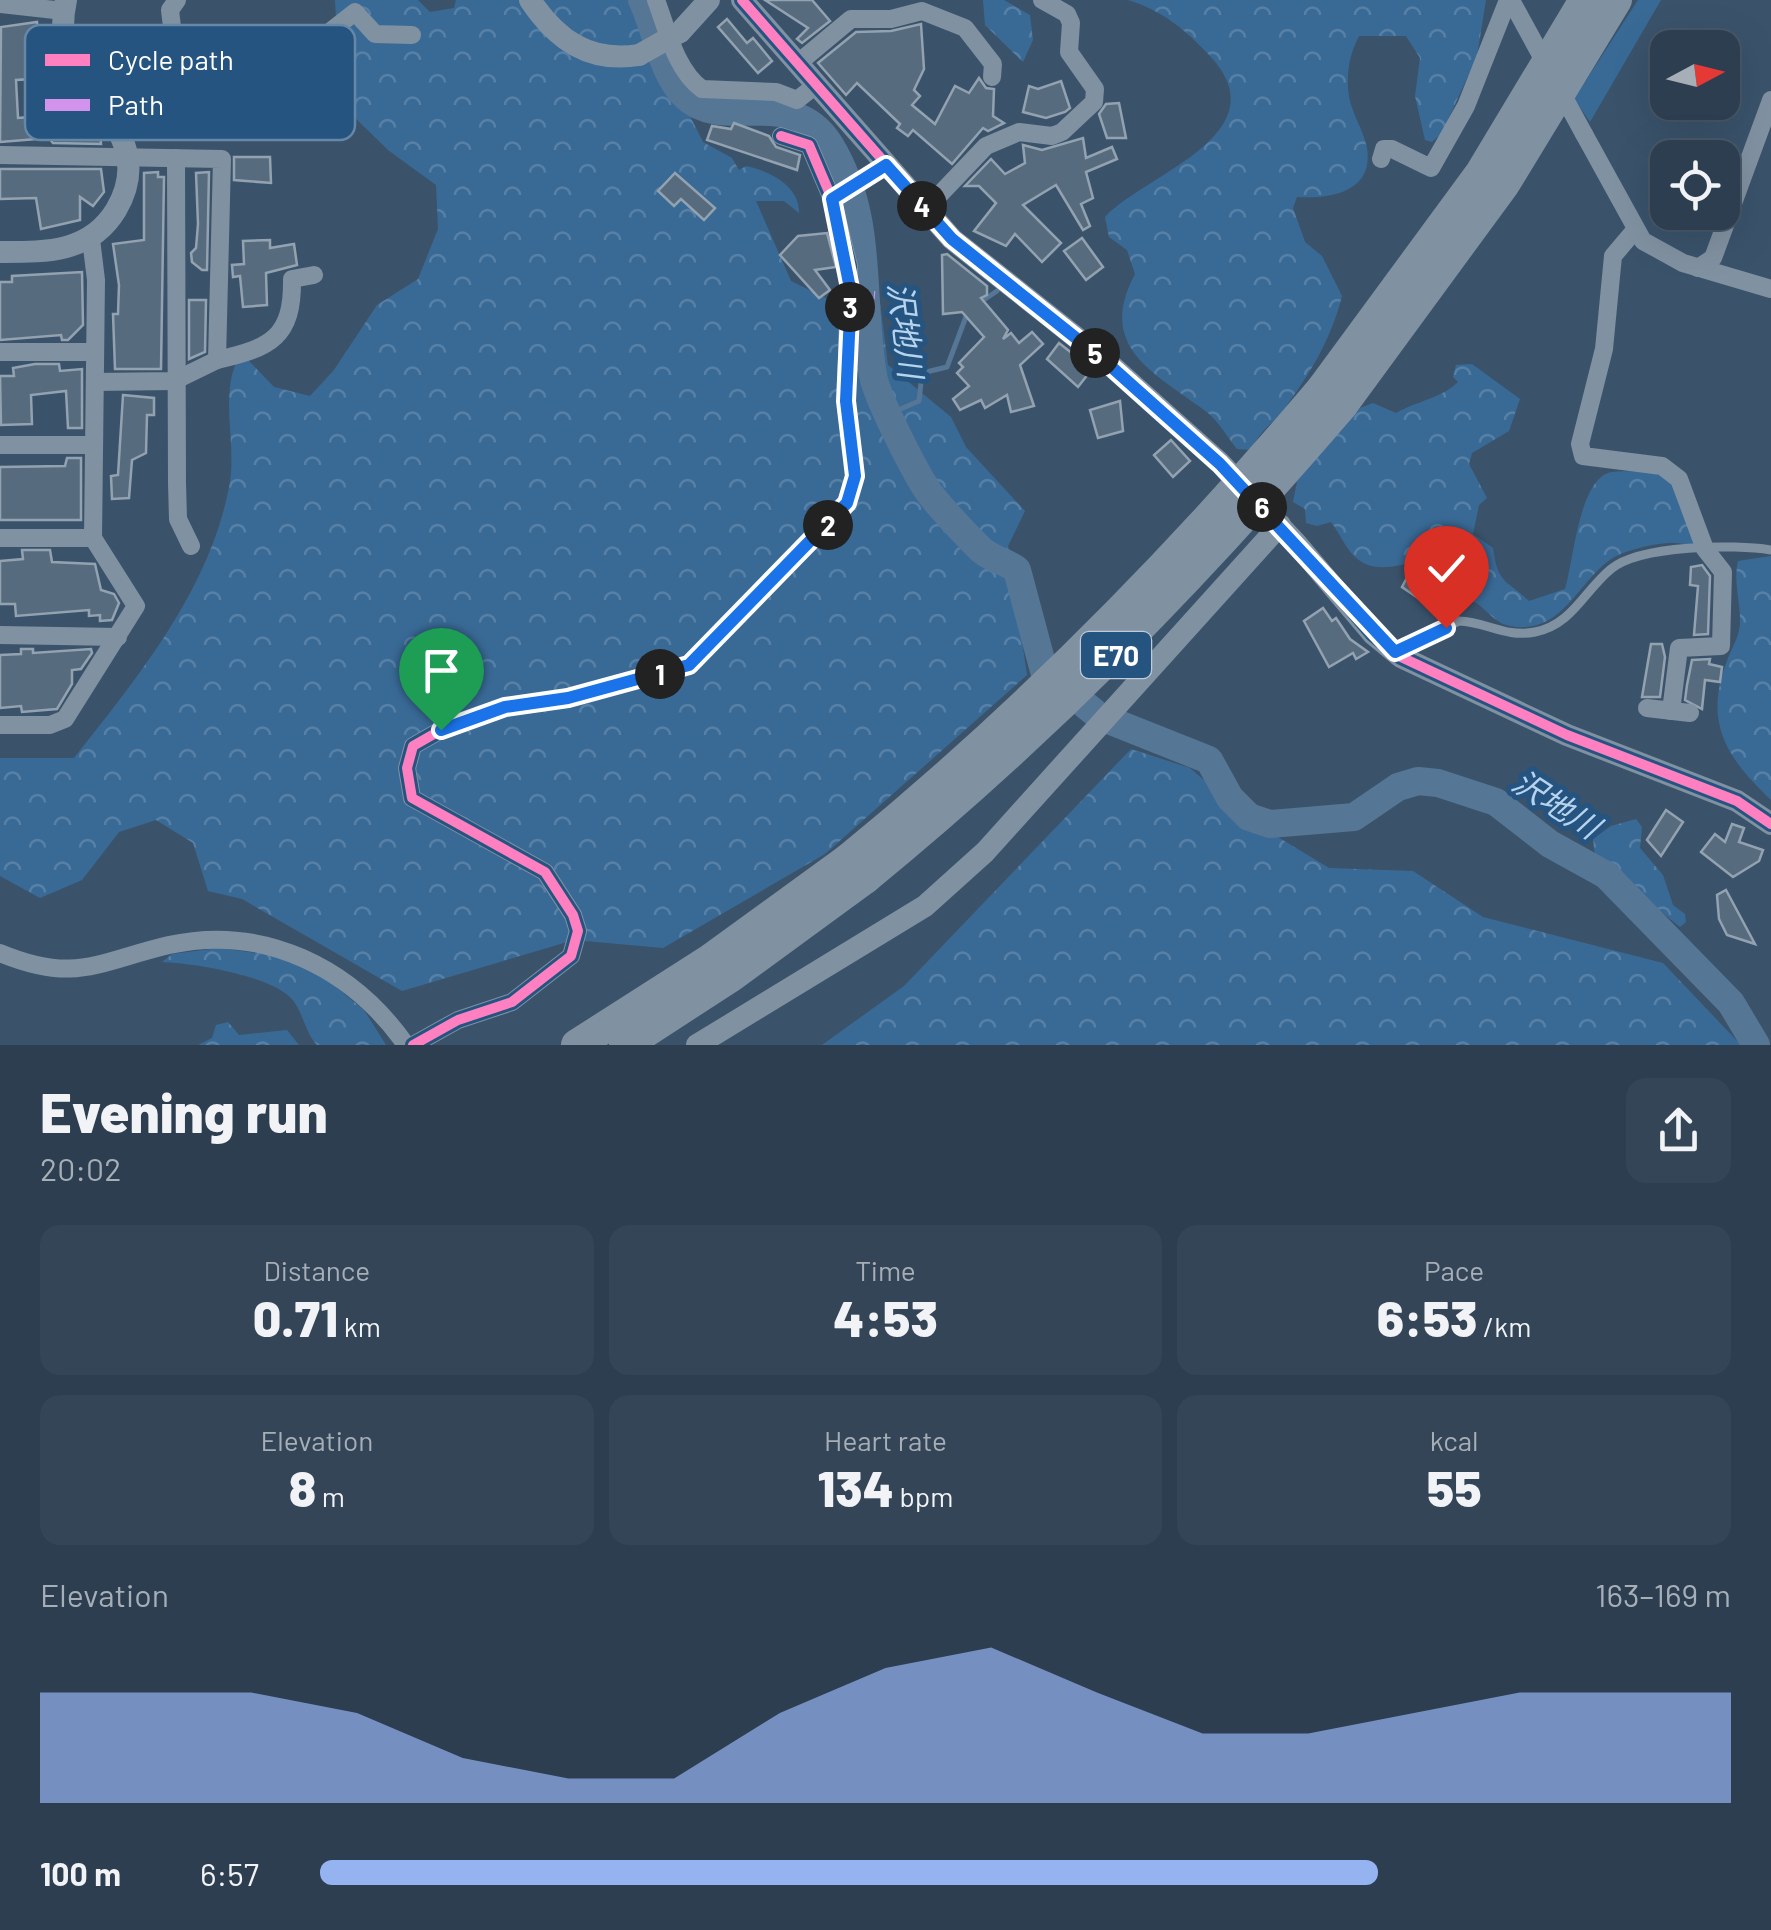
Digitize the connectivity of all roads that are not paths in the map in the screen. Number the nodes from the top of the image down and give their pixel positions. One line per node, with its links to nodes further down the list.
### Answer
1 (177, 0): 12 (street)
2 (530, 0): 4 (street, bridge)
3 (656, 0): 17 (street)
4 (710, 0)
5 (742, 0): 15 (street)
6 (1042, 0): 27 (street)
7 (1585, 0): 39 (highway, E70)
8 (1616, 0): 39 (highway, E70)
9 (1510, 1): 24 (street); 28 (street, bridge)
10 (0, 4): 11 (street)
11 (65, 6)
12 (172, 25)
13 (339, 25): 14 (street)
14 (412, 35)
15 (798, 64): 16 (street); 17 (street)
16 (992, 78)
17 (816, 85): 25 (street)
18 (1771, 100): 31 (street)
19 (781, 136): 26 (street)
20 (122, 140): 22 (street)
21 (0, 155): 22 (street)
22 (128, 156): 23 (street); 29 (street)
23 (176, 158): 36 (street); 37 (street)
24 (1381, 159)
25 (886, 165): 26 (street); 27 (street)
26 (844, 192): 56 (street)
27 (925, 210): 42 (street)
28 (1635, 230): 31 (street); 46 (street)
29 (91, 239): 30 (street); 35 (street)
30 (0, 252)
31 (1698, 268): 33 (street)
32 (314, 276): 36 (street)
33 (1771, 289)
34 (0, 352): 35 (street)
35 (96, 352): 38 (street)
36 (217, 360): 37 (street)
37 (174, 381): 38 (street); 45 (street)
38 (95, 382): 41 (street)
39 (1332, 397): 54 (highway, E70, bridge)
40 (0, 445): 41 (street)
41 (93, 445): 44 (street)
42 (1280, 524): 50 (street); 59 (street)
43 (0, 538): 44 (street)
44 (93, 538): 49 (street)
45 (192, 546)
46 (1705, 549): 47 (lane); 50 (lane); 51 (street)
47 (1771, 550)
48 (0, 635): 49 (street)
49 (118, 637): 52 (street)
50 (1395, 652): 53 (street)
51 (1648, 708)
52 (0, 725)
53 (1771, 824)
54 (857, 869): 57 (highway, E70); 58 (highway, E70)
55 (0, 953): 56 (street)
56 (410, 1045)
57 (577, 1045)
58 (625, 1045)
59 (697, 1045)

